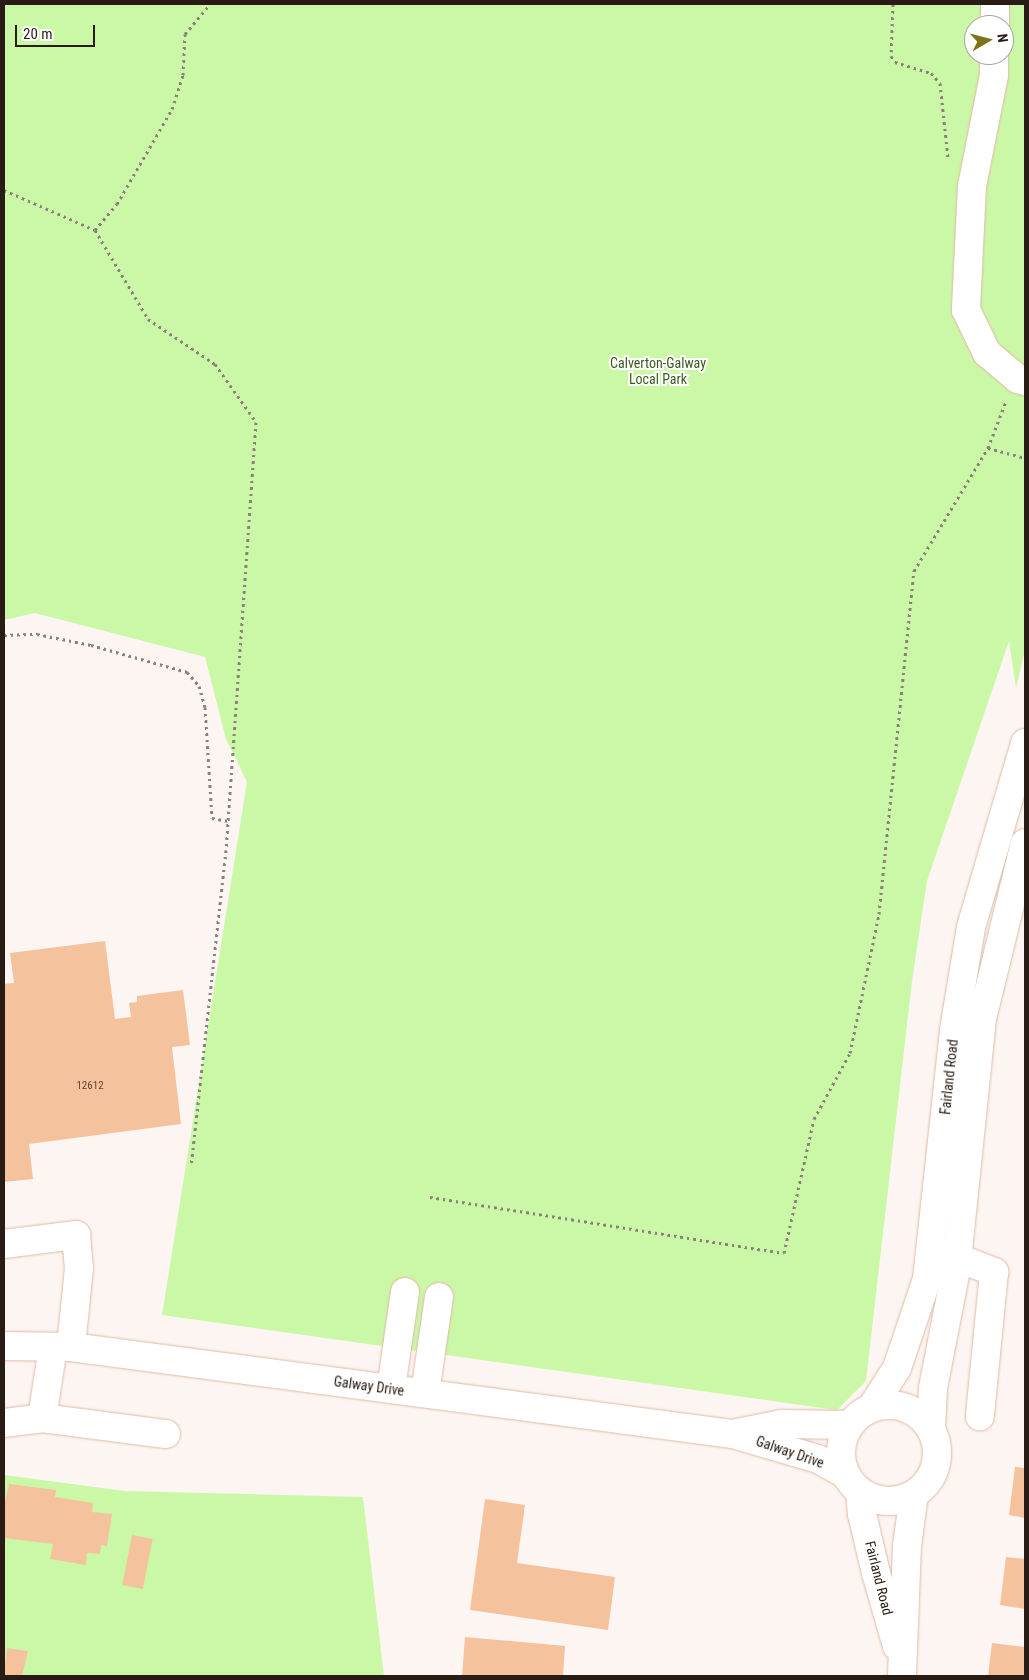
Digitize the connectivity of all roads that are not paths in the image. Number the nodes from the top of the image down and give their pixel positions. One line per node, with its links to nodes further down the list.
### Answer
1 (994, 65): 2 (main road)
2 (1020, 379)
3 (1025, 743): 6 (main road, Fairland Road)
4 (1025, 843): 7 (main road, Fairland Road)
5 (4, 1244): 11 (main road)
6 (930, 1253): 7 (main road); 14 (main road, Fairland Road)
7 (958, 1258): 15 (main road); 19 (main road, Fairland Road)
8 (405, 1292): 12 (main road)
9 (439, 1297): 13 (main road)
10 (4, 1346): 11 (main road, Galway Drive)
11 (62, 1347): 12 (main road, Galway Drive); 16 (main road)
12 (391, 1389): 13 (main road, Galway Drive)
13 (425, 1393): 21 (main road, Galway Drive)
14 (872, 1407): 18 (main road); 19 (main road)
15 (980, 1416)
16 (42, 1418): 17 (main road); 20 (main road)
17 (4, 1423)
18 (849, 1425): 21 (main road, Galway Drive); 22 (main road)
19 (931, 1429): 23 (main road)
20 (166, 1434)
21 (733, 1434): 22 (main road, Galway Drive)
22 (852, 1483): 23 (main road); 24 (main road, Fairland Road)
23 (914, 1494): 24 (main road, Fairland Road)
24 (902, 1670)

